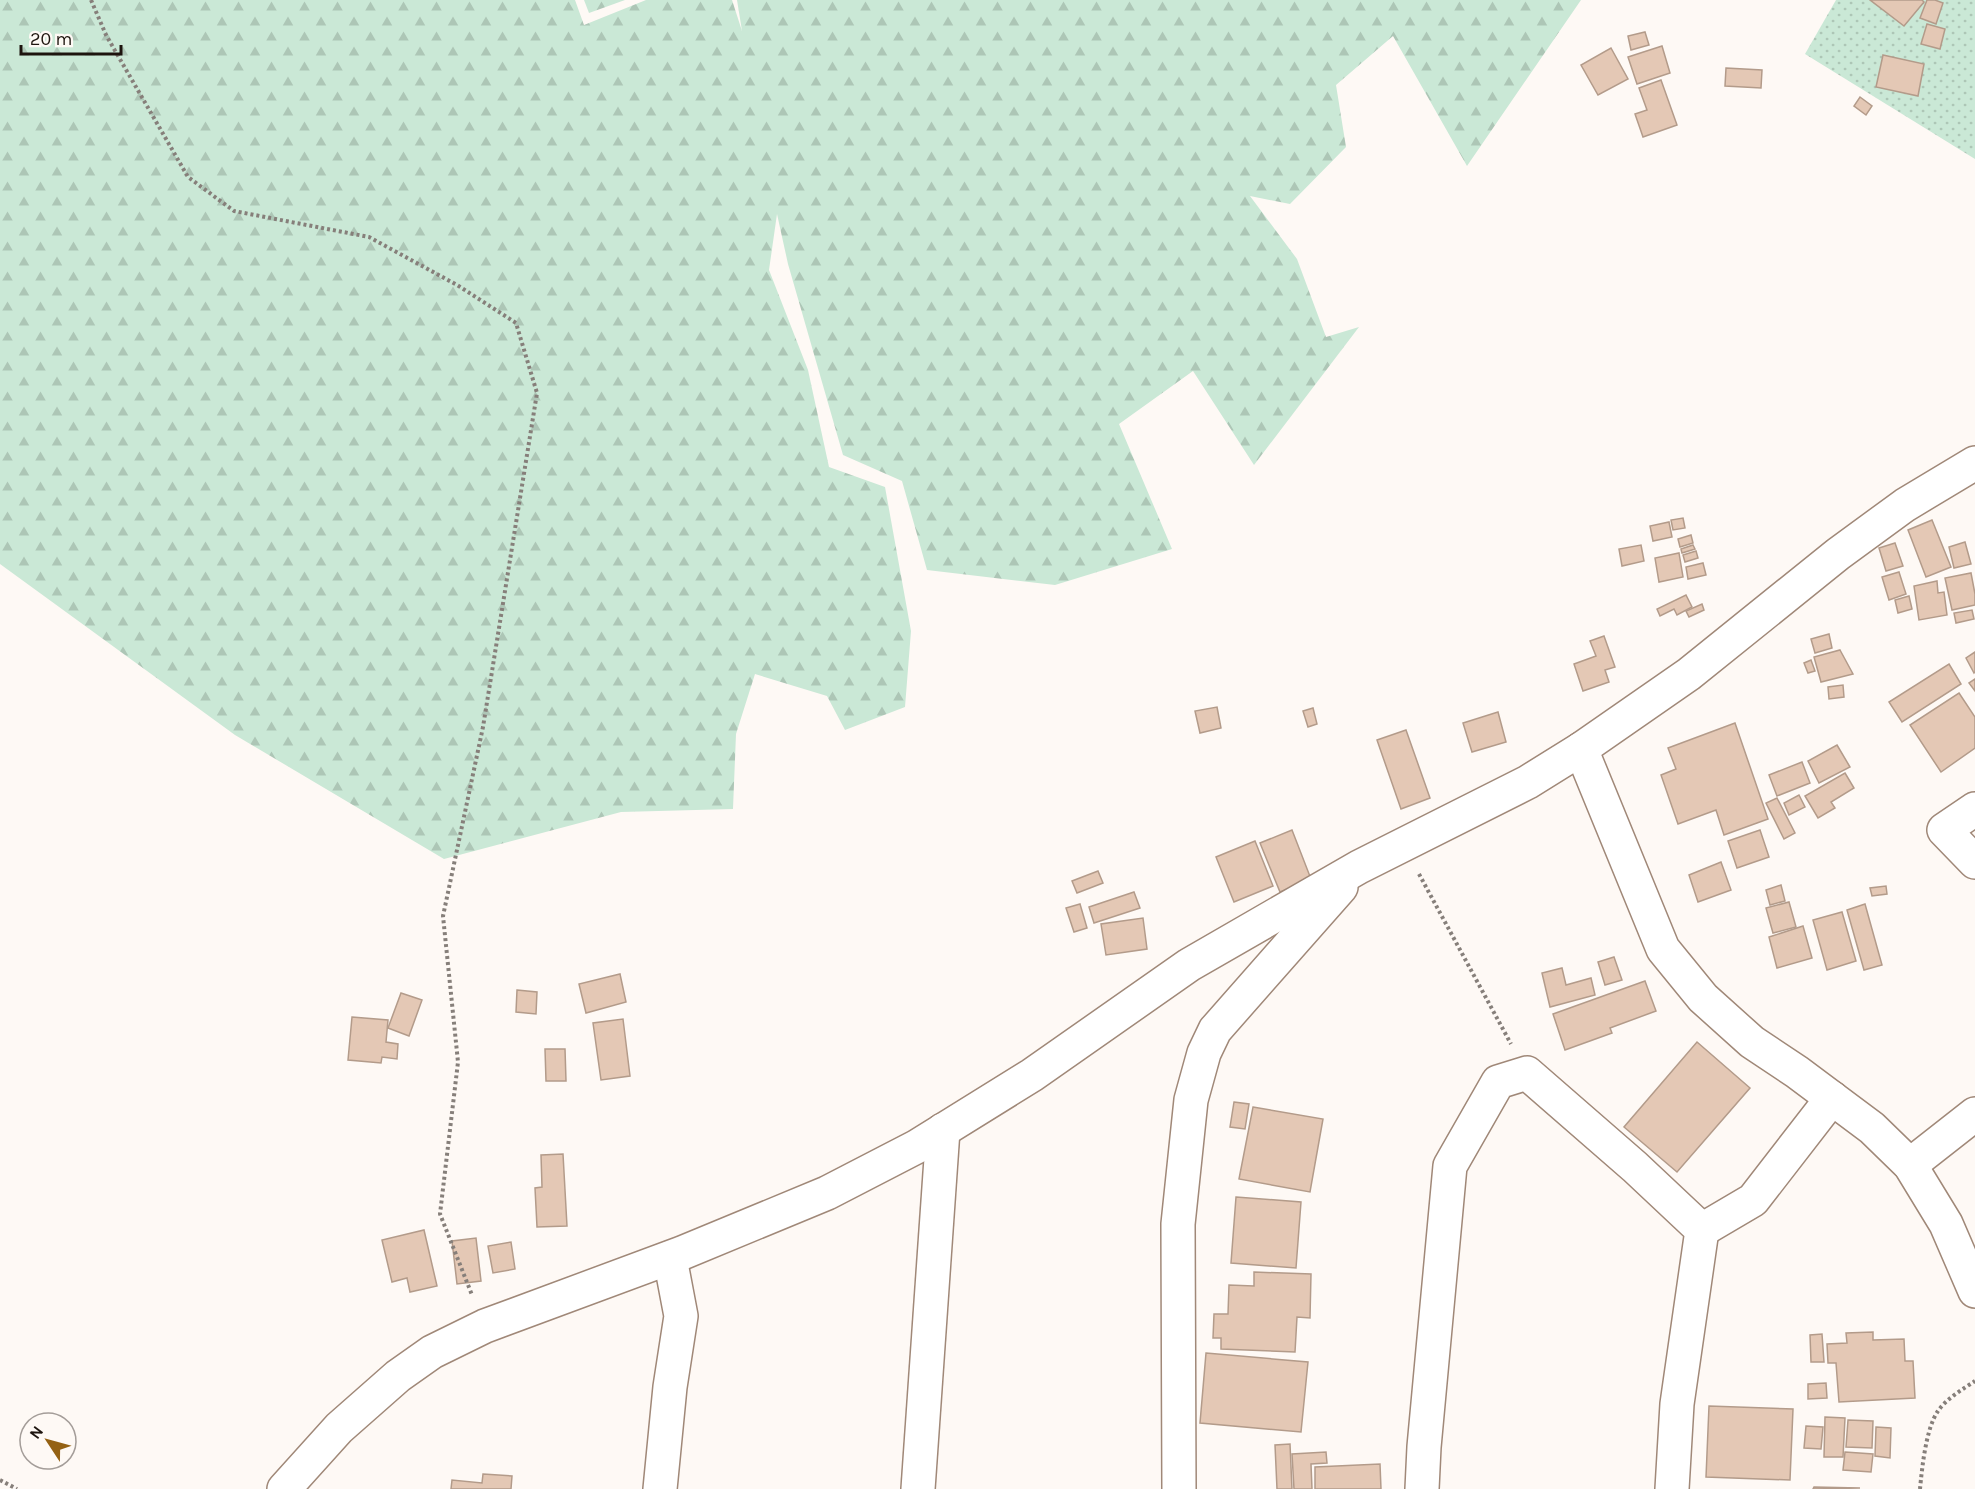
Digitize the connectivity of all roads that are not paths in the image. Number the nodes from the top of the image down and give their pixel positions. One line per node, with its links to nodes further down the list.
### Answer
1 (1975, 463): 2 (street)
2 (1581, 749): 5 (street); 6 (street)
3 (1975, 809): 4 (street)
4 (1975, 862)
5 (1359, 867): 8 (street); 16 (street)
6 (1832, 1098): 9 (street); 10 (street)
7 (1975, 1114): 9 (street)
8 (943, 1130): 11 (street); 15 (street)
9 (1910, 1165): 12 (street)
10 (1702, 1230): 17 (street); 18 (street)
11 (670, 1258): 13 (street); 14 (street)
12 (1975, 1292)
13 (284, 1489)
14 (660, 1489)
15 (918, 1489)
16 (1179, 1489)
17 (1422, 1489)
18 (1672, 1489)

